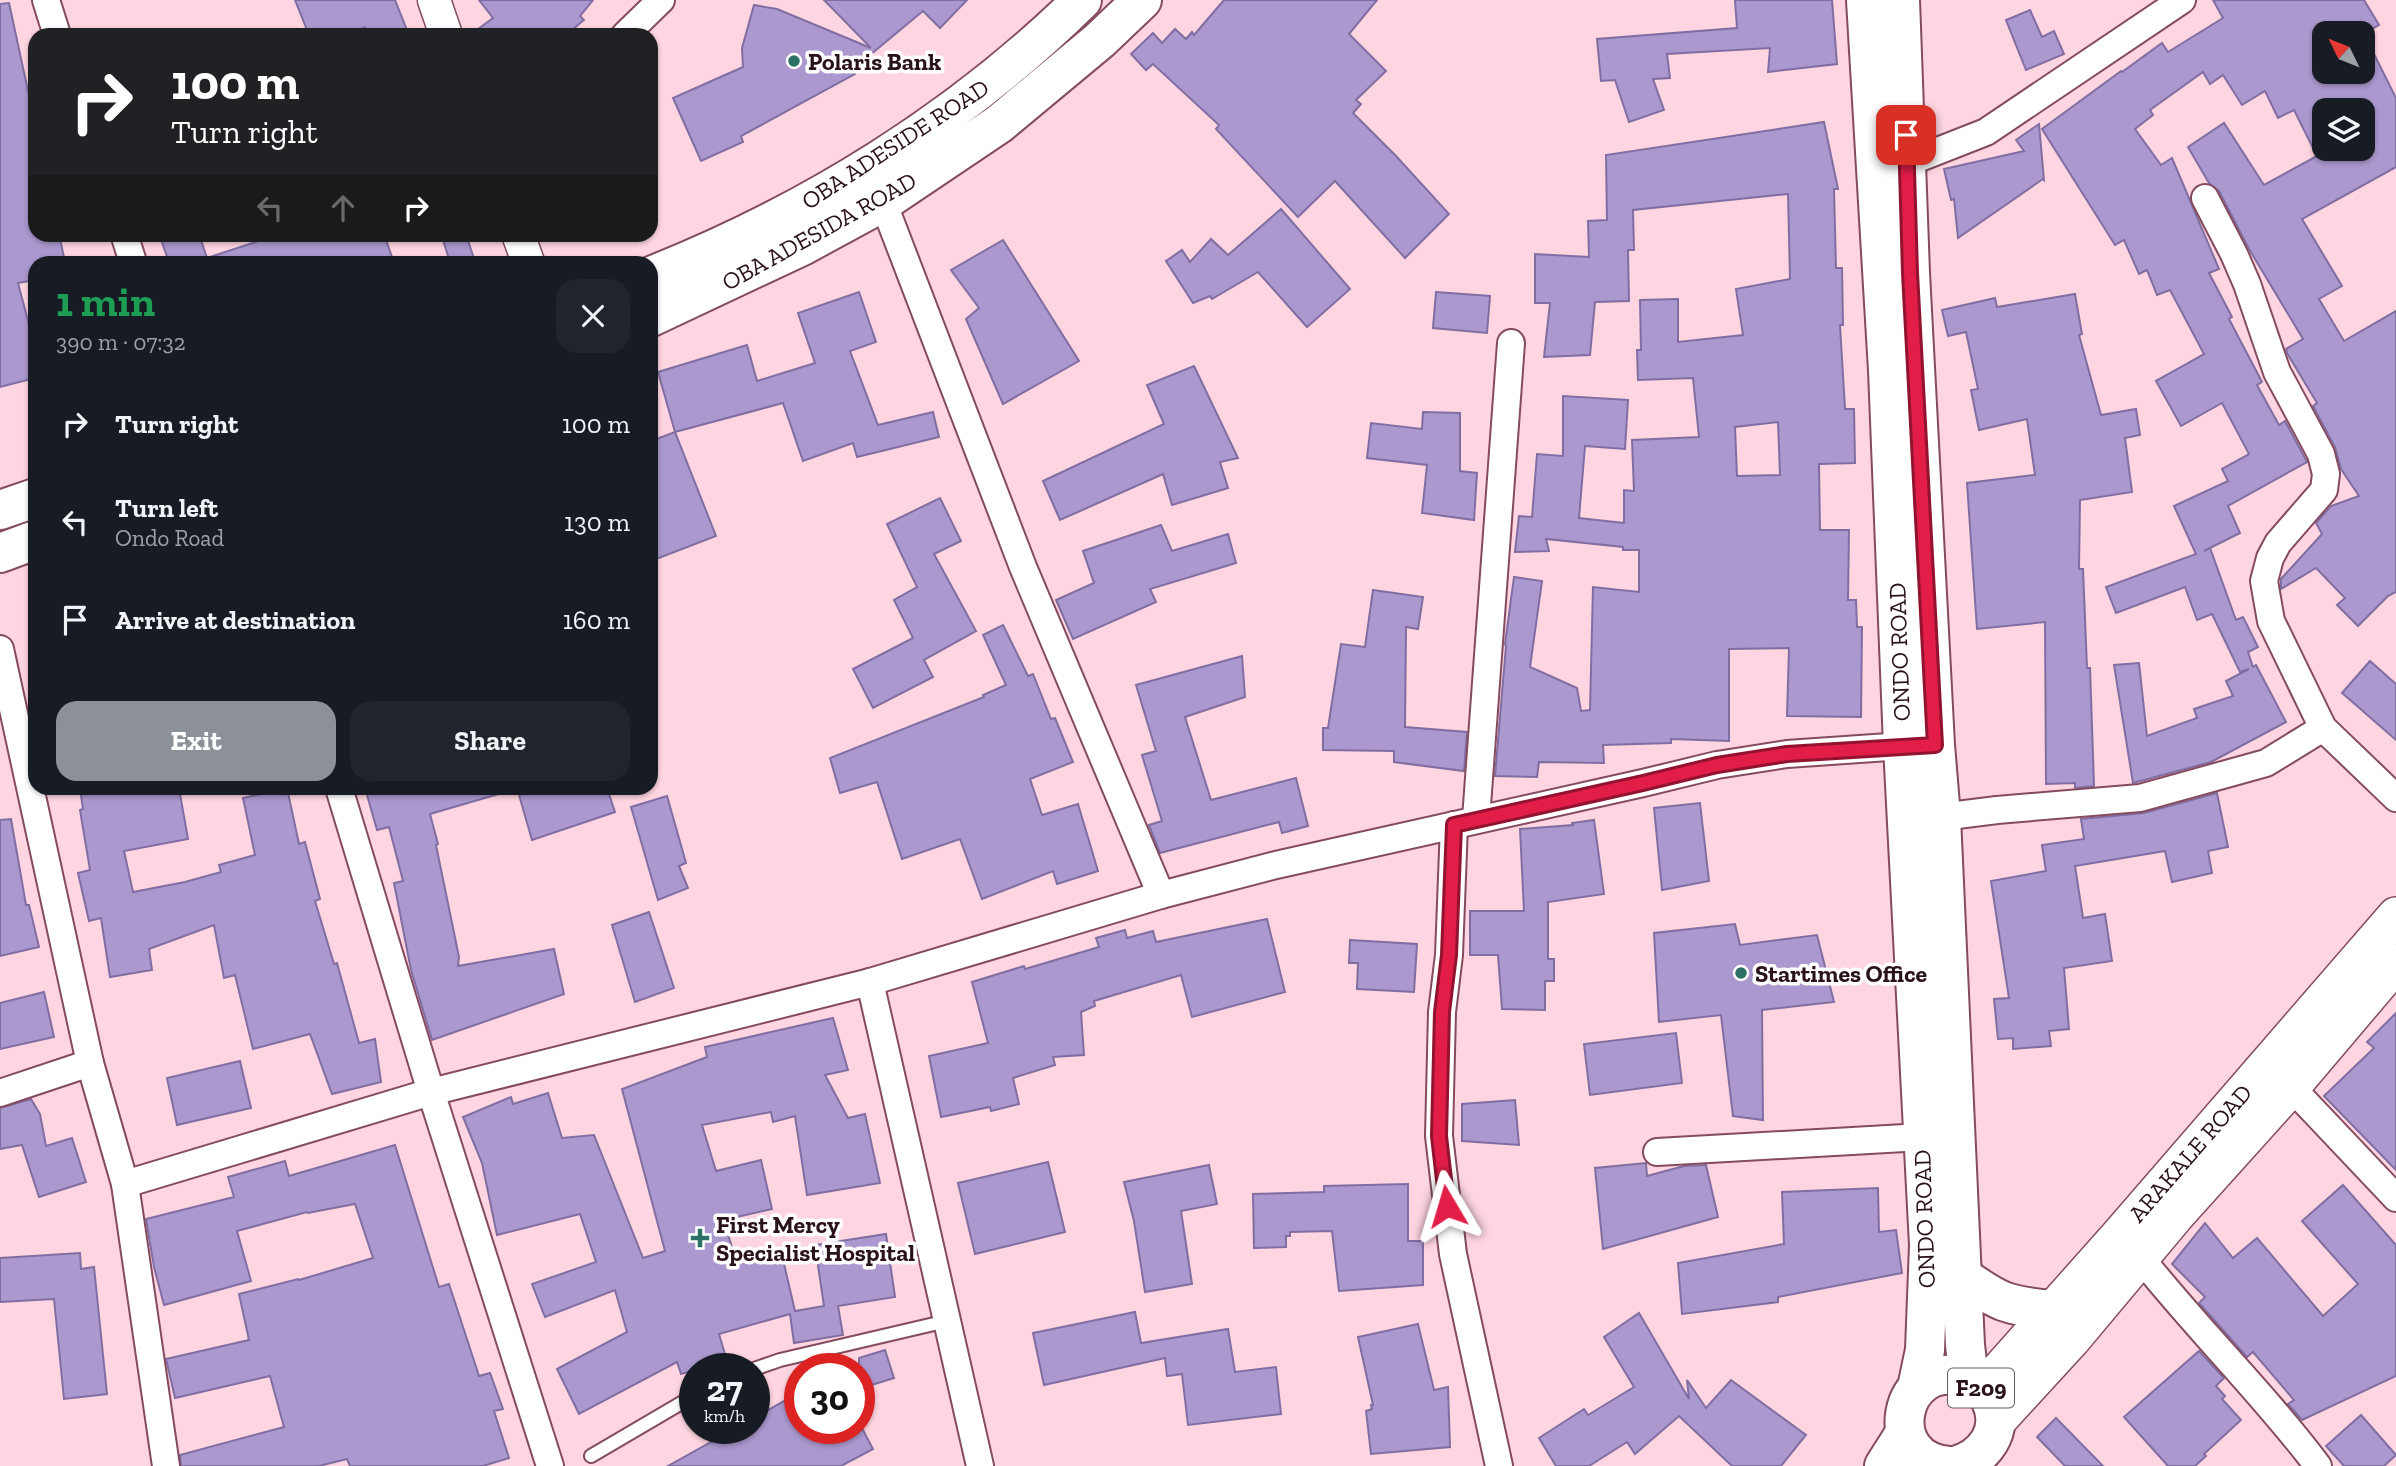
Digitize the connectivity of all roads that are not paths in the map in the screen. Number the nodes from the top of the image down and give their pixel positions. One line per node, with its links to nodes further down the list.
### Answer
1 (46, 0): 9 (street)
2 (434, 0): 10 (street)
3 (661, 0): 11 (street)
4 (1082, 0): 15 (main road, OBA ADESIDE ROAD)
5 (1142, 0): 14 (main road, OBA ADESIDA ROAD)
6 (1866, 0): 12 (main road, ONDO ROAD / F209)
7 (1900, 0): 12 (main road, ONDO ROAD / F209)
8 (2182, 0): 12 (street)
9 (55, 28)
10 (444, 28)
11 (632, 28)
12 (1891, 167): 24 (main road, ONDO ROAD / F209)
13 (2205, 198): 23 (street)
14 (883, 202): 16 (main road, OBA ADESIDA ROAD); 31 (street)
15 (658, 273)
16 (658, 314)
17 (1511, 343): 30 (street)
18 (28, 500): 19 (main road)
19 (0, 510)
20 (28, 543): 21 (main road)
21 (0, 553)
22 (0, 649): 25 (street)
23 (2323, 728): 28 (street); 29 (street)
24 (1919, 745): 29 (main road, ONDO ROAD / F209); 30 (street); 39 (main road, ONDO ROAD / F209)
25 (28, 778)
26 (32, 795): 35 (street)
27 (341, 795): 37 (street)
28 (2396, 798)
29 (1941, 817): 44 (main road, ONDO ROAD / F209)
30 (1465, 822): 31 (street); 56 (street)
31 (1161, 895): 34 (street)
32 (2396, 916): 45 (main road, ARAKALE ROAD)
33 (2396, 963): 36 (main road, ARAKALE ROAD)
34 (870, 982): 37 (street); 46 (street)
35 (90, 1063): 38 (street); 41 (street)
36 (2291, 1087): 42 (street); 43 (main road, ARAKALE ROAD)
37 (431, 1092): 41 (street); 54 (street)
38 (0, 1093)
39 (1922, 1137): 40 (street); 48 (main road, ONDO ROAD / F209)
40 (1657, 1152)
41 (125, 1184): 53 (street)
42 (2396, 1198)
43 (2140, 1258): 49 (main road, ARAKALE ROAD); 60 (street)
44 (1962, 1276): 45 (main road); 49 (main road, ONDO ROAD / F209)
45 (2054, 1310): 49 (main road, ARAKALE ROAD)
46 (947, 1321): 47 (lane); 55 (street)
47 (770, 1363)
48 (1917, 1388): 49 (main road, F209); 51 (main road, F209)
49 (1982, 1397): 59 (main road, F209)
50 (679, 1404): 52 (lane)
51 (1905, 1433): 57 (main road, F209); 58 (main road)
52 (591, 1456)
53 (166, 1466)
54 (550, 1466)
55 (980, 1466)
56 (1499, 1466)
57 (1884, 1466)
58 (1949, 1466)
59 (1955, 1466)
60 (2318, 1466)

